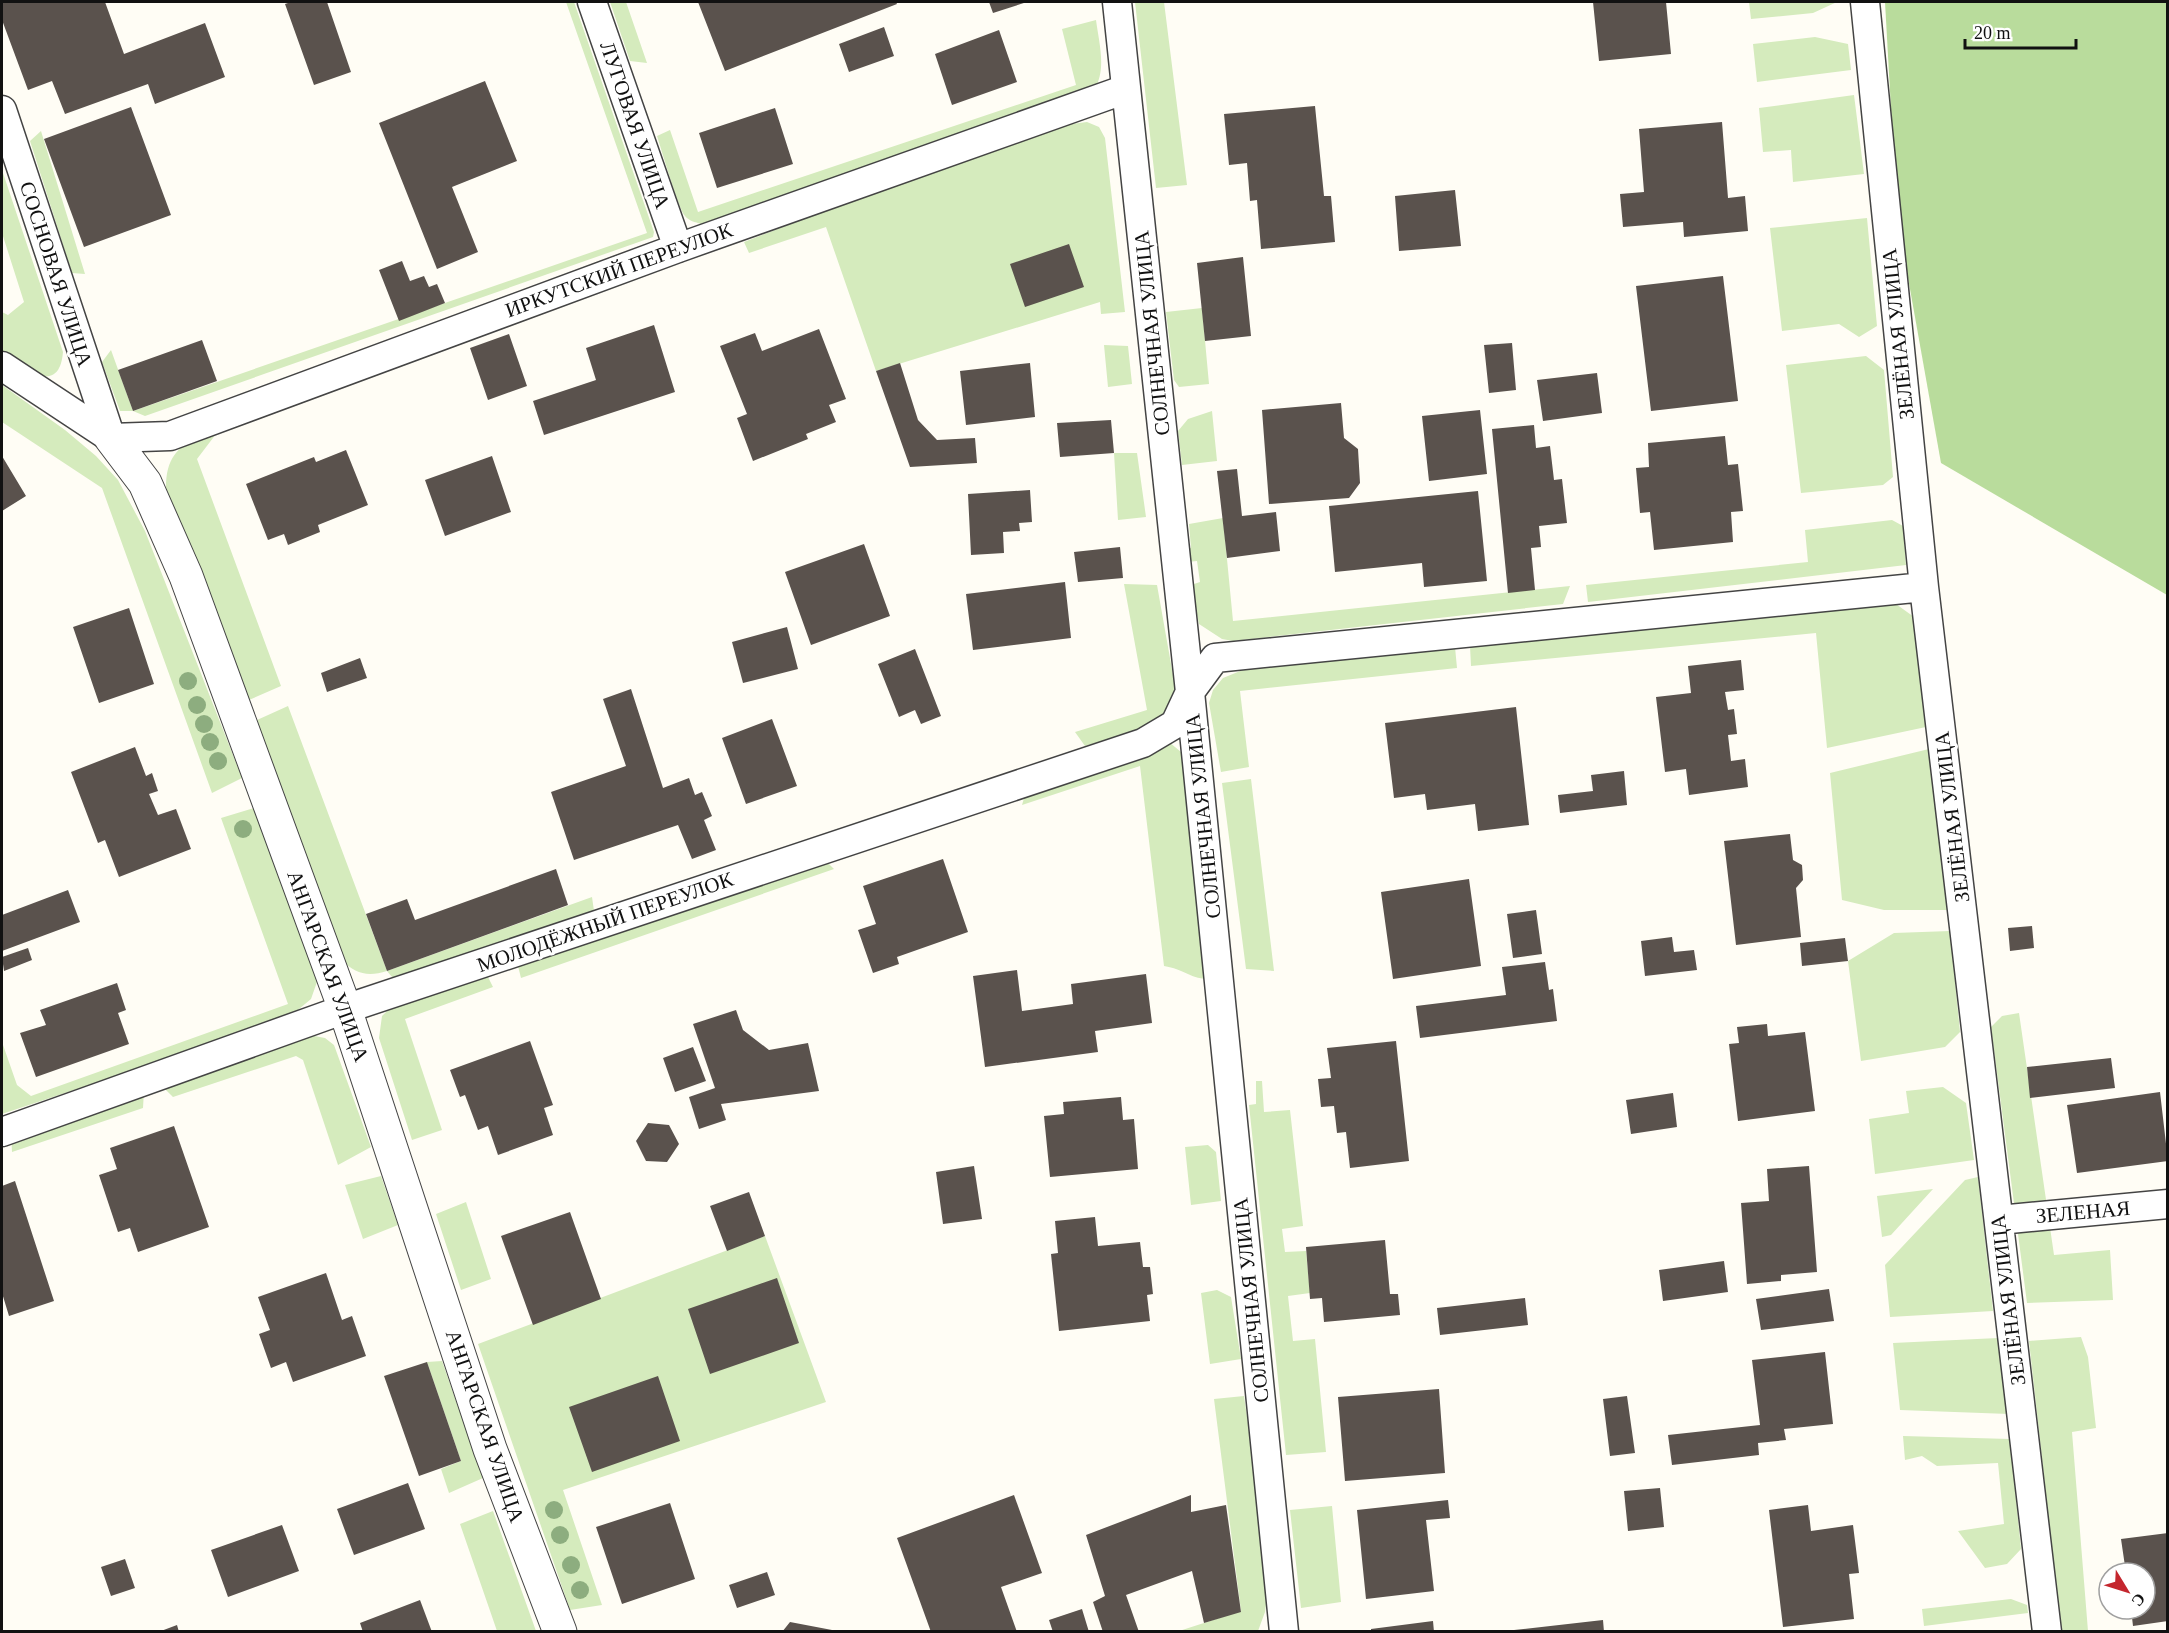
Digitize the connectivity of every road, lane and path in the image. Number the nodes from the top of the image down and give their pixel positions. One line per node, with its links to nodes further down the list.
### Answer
1 (592, 2): 6 (street, ЛУГОВАЯ УЛИЦА)
2 (1117, 2): 4 (street, СОЛНЕЧНАЯ УЛИЦА)
3 (1864, 2): 9 (street, ЗЕЛЁНАЯ УЛИЦА)
4 (1126, 88): 6 (street, ИРКУТСКИЙ ПЕРЕУЛОК); 10 (street, СОЛНЕЧНАЯ УЛИЦА)
5 (2, 110): 8 (street, СОСНОВАЯ УЛИЦА)
6 (678, 248): 8 (street, ИРКУТСКИЙ ПЕРЕУЛОК)
7 (2, 366): 8 (street, АНГАРСКАЯ УЛИЦА)
8 (111, 438): 11 (street, АНГАРСКАЯ УЛИЦА)
9 (1924, 587): 10 (street, МОЛОДЁЖНЫЙ ПЕРЕУЛОК); 14 (street, ЗЕЛЁНАЯ УЛИЦА)
10 (1190, 692): 11 (street, МОЛОДЁЖНЫЙ ПЕРЕУЛОК); 16 (street, СОЛНЕЧНАЯ УЛИЦА)
11 (345, 1009): 12 (street, МОЛОДЁЖНЫЙ ПЕРЕУЛОК); 15 (street, АНГАРСКАЯ УЛИЦА)
12 (2, 1132)
13 (2168, 1204): 14 (street, ЗЕЛЕНАЯ)
14 (1999, 1220): 17 (street, ЗЕЛЁНАЯ УЛИЦА)
15 (560, 1632)
16 (1284, 1632)
17 (2047, 1632)

